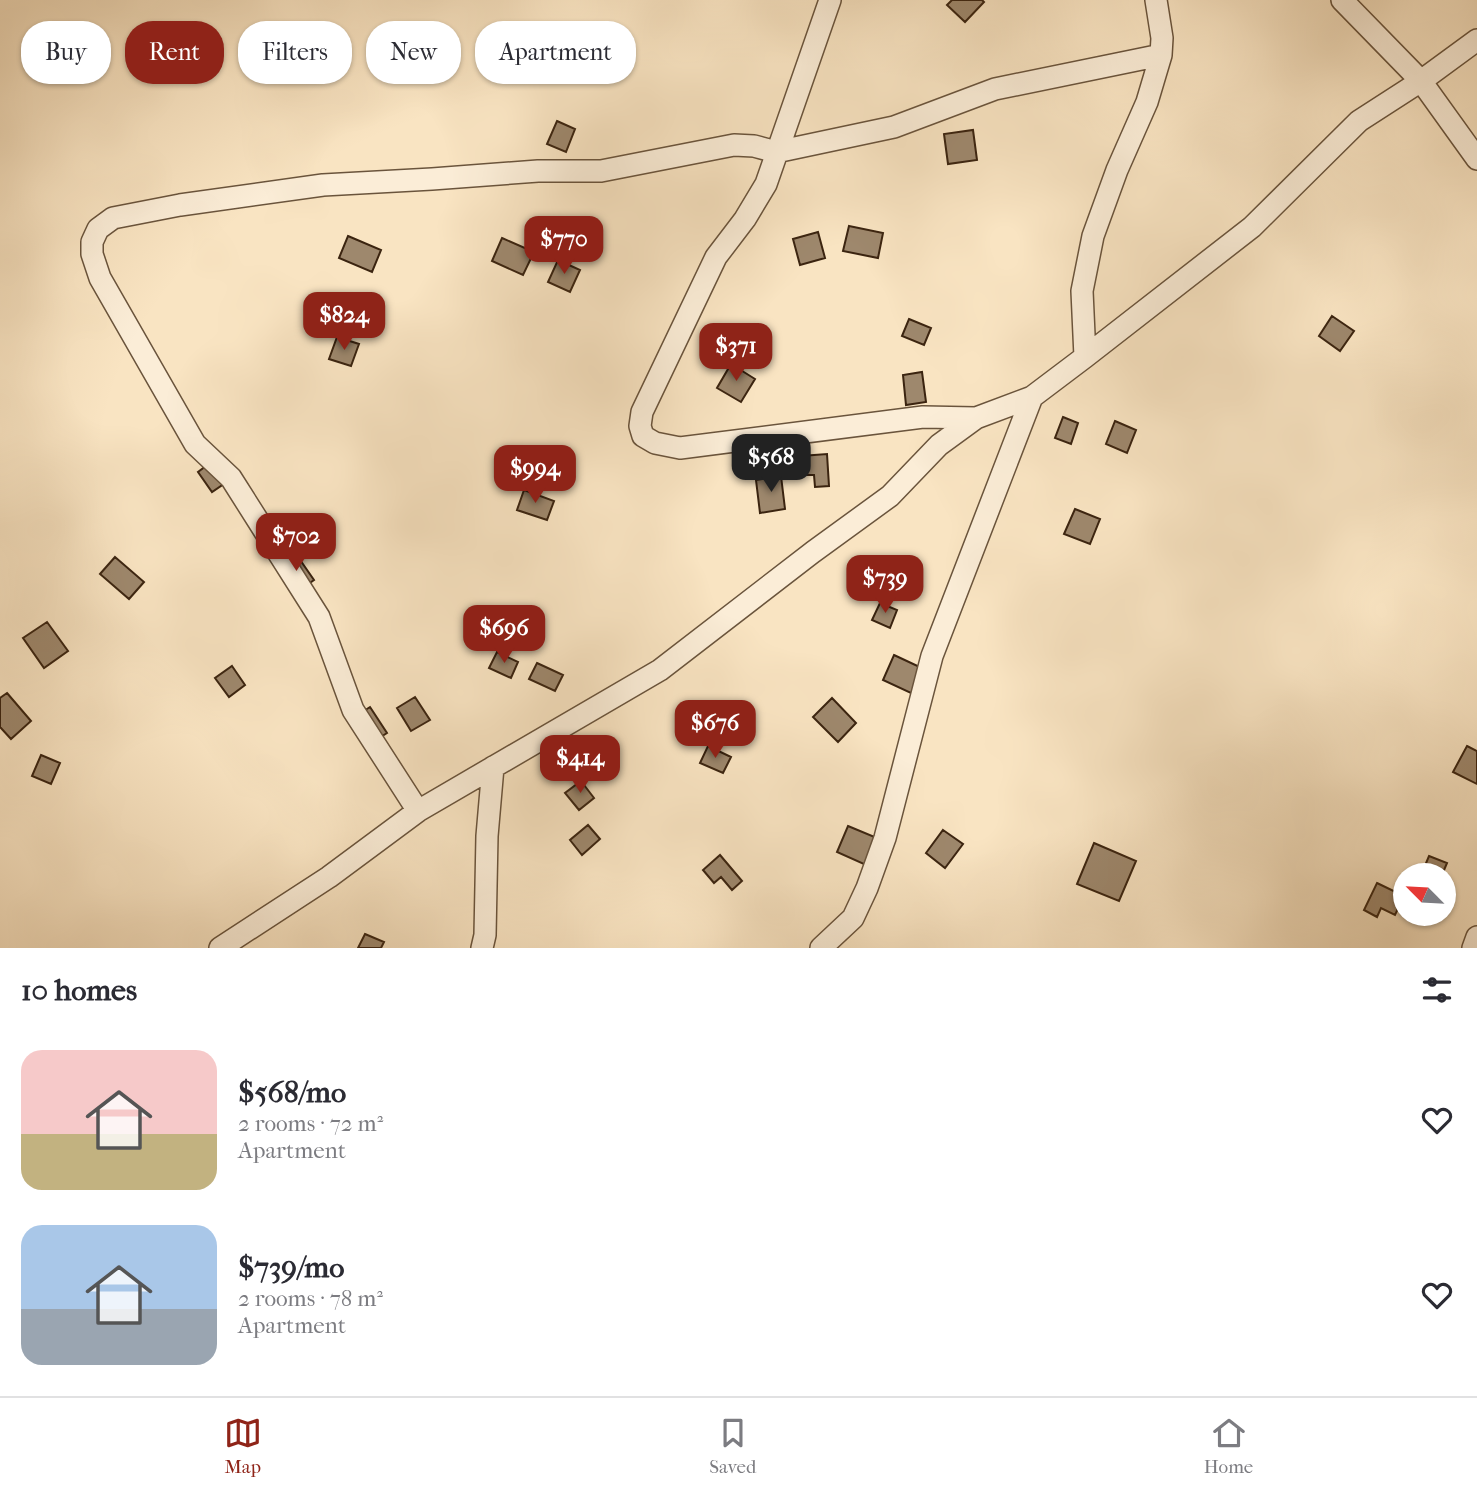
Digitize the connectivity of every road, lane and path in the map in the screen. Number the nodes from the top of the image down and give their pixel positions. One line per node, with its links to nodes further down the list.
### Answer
1 (830, 0): 7 (street)
2 (1156, 0): 5 (street)
3 (1342, 0): 6 (street)
4 (1477, 40): 6 (street)
5 (1161, 55): 7 (street); 9 (street)
6 (1421, 81): 8 (street); 9 (street)
7 (776, 152): 11 (street); 13 (street)
8 (1477, 159)
9 (1085, 357): 10 (street)
10 (1032, 397): 11 (street); 17 (street)
11 (976, 418): 12 (street)
12 (493, 767): 13 (street); 16 (street)
13 (418, 811): 15 (street)
14 (1477, 937): 18 (street)
15 (220, 948)
16 (482, 948)
17 (821, 948)
18 (1473, 948)

